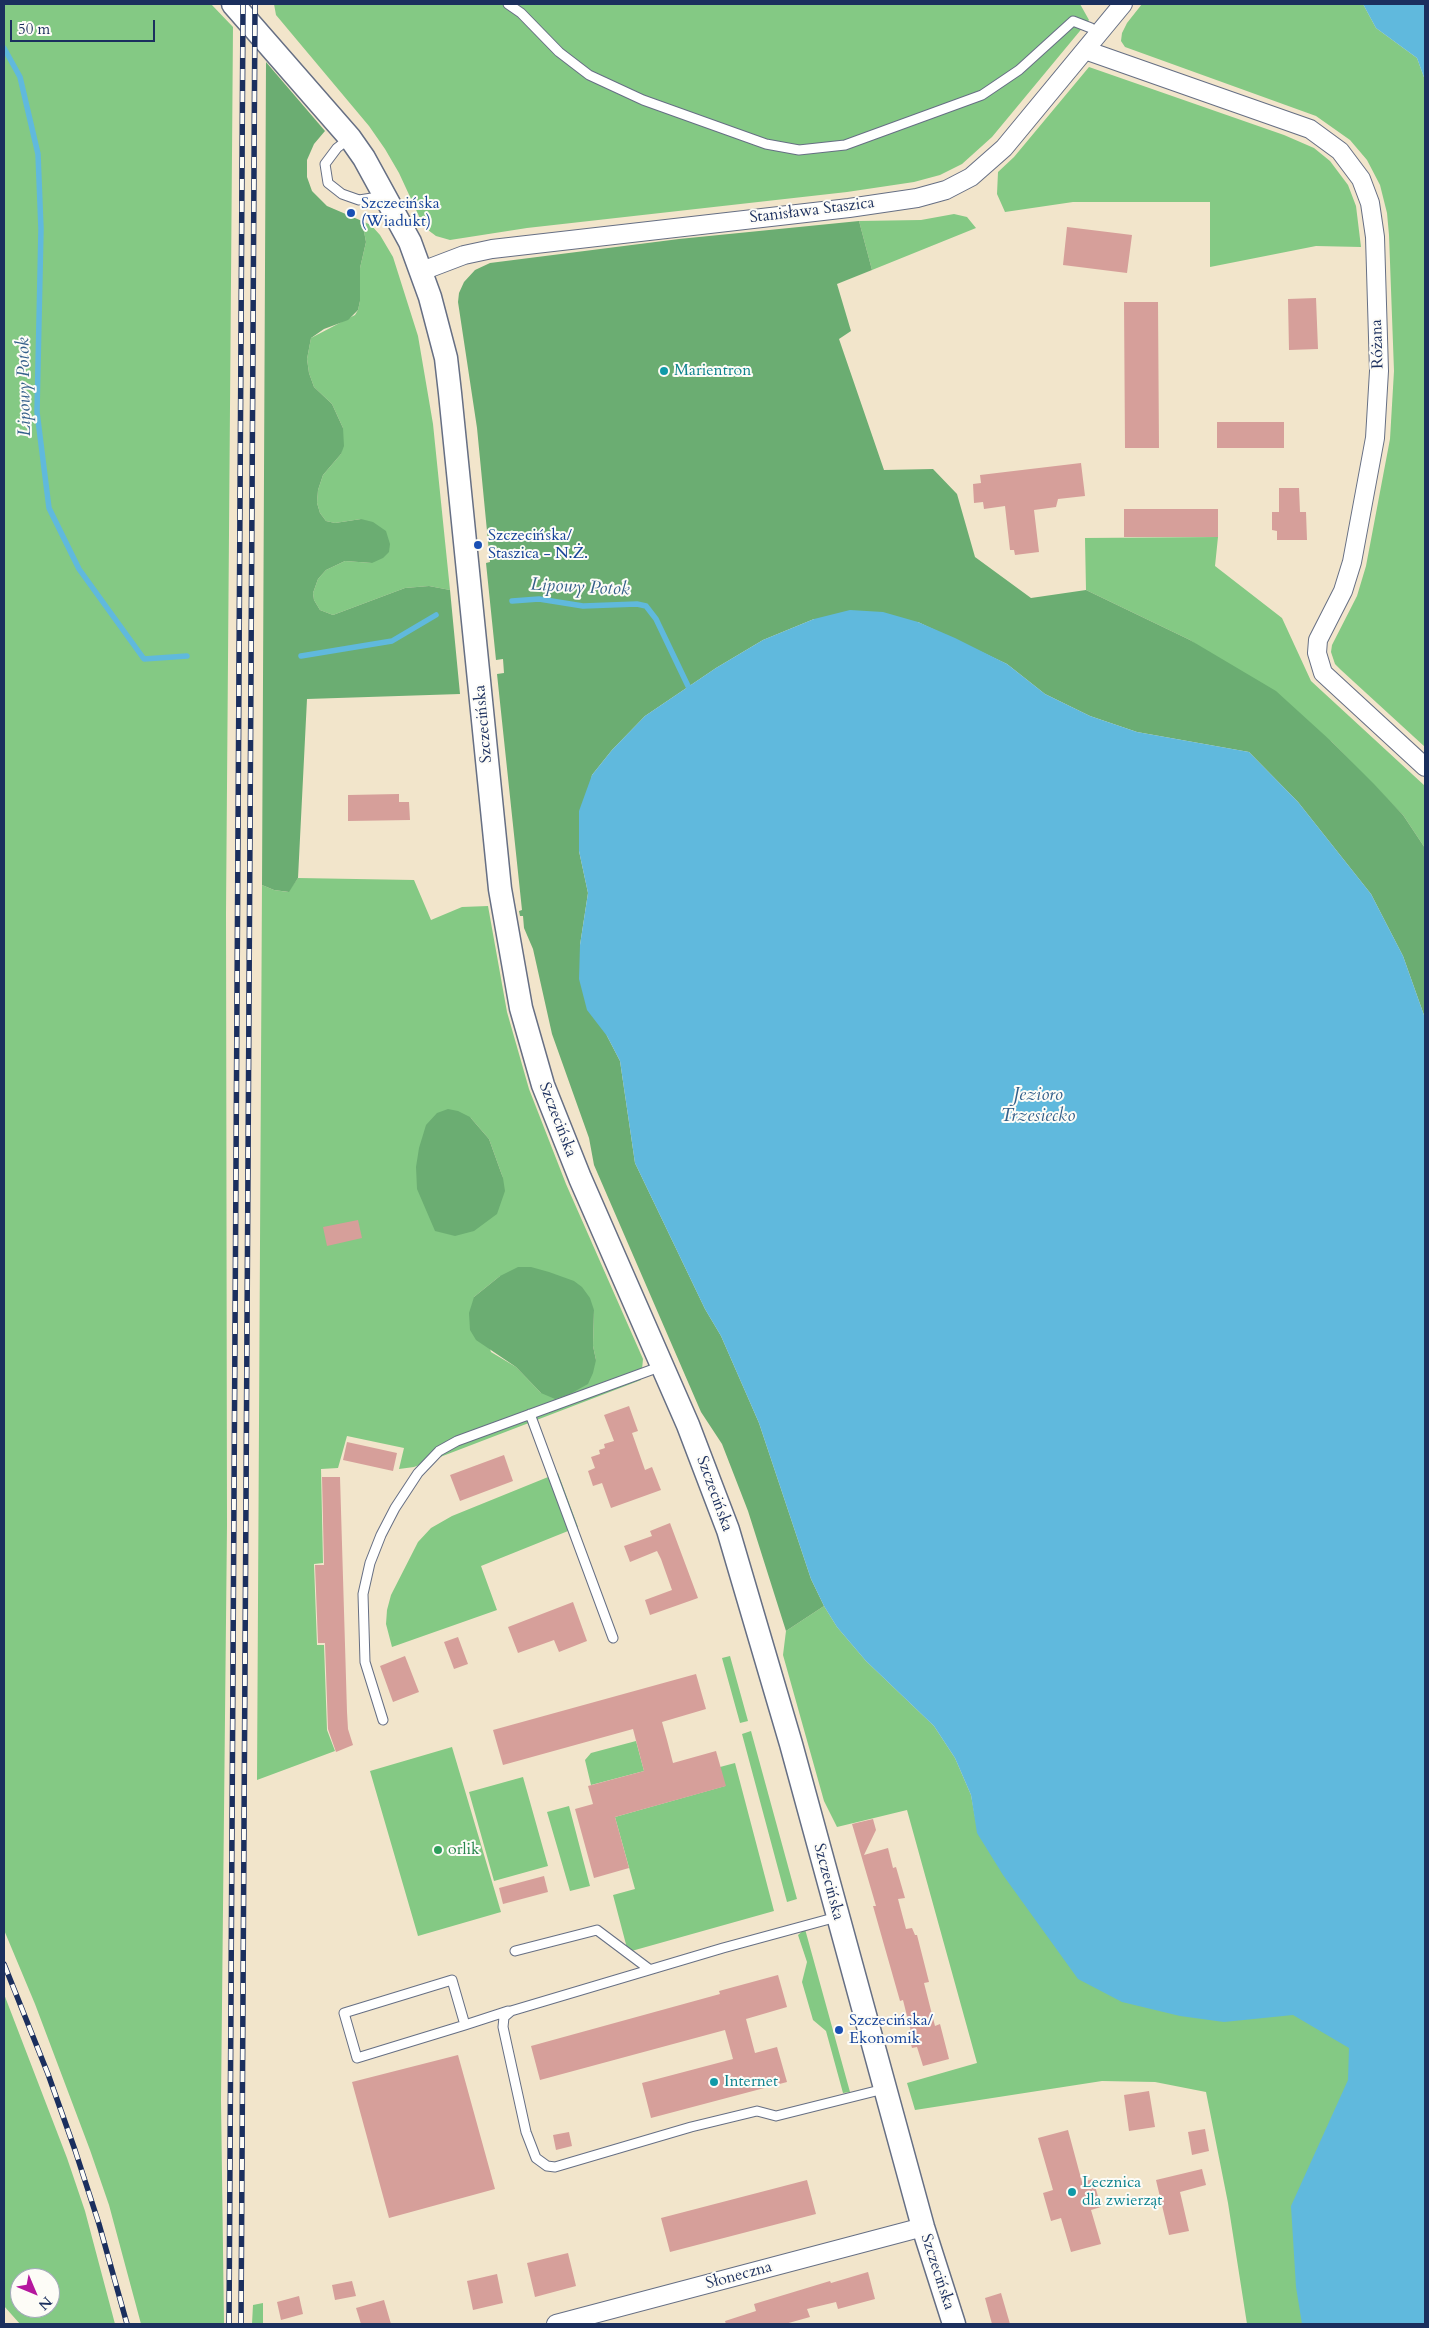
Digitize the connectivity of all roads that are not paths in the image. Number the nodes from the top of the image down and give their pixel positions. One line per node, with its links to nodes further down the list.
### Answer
1 (233, 4): 6 (street, Szczecińska)
2 (508, 4): 4 (lane)
3 (1123, 4): 4 (street, Stanisława Staszica)
4 (1099, 34): 5 (street, Stanisława Staszica)
5 (1085, 50): 8 (street, Stanisława Staszica); 9 (street, Różana)
6 (350, 138): 7 (street, Szczecińska); 7 (lane)
7 (385, 196): 8 (street, Szczecińska)
8 (422, 271): 10 (street, Szczecińska)
9 (1425, 767)
10 (662, 1366): 11 (lane); 14 (street, Szczecińska)
11 (530, 1414): 12 (lane); 13 (lane)
12 (613, 1638)
13 (382, 1720)
14 (838, 1917): 16 (lane); 21 (street, Szczecińska)
15 (515, 1951): 16 (lane)
16 (649, 1969): 17 (lane)
17 (516, 2009): 18 (lane); 20 (lane)
18 (483, 2019): 19 (lane); 20 (lane)
19 (465, 2025): 19 (lane)
20 (503, 2027): 21 (lane)
21 (885, 2089): 22 (street, Szczecińska)
22 (923, 2227): 23 (street, Słoneczna); 24 (street, Szczecińska)
23 (556, 2324)
24 (954, 2324)

